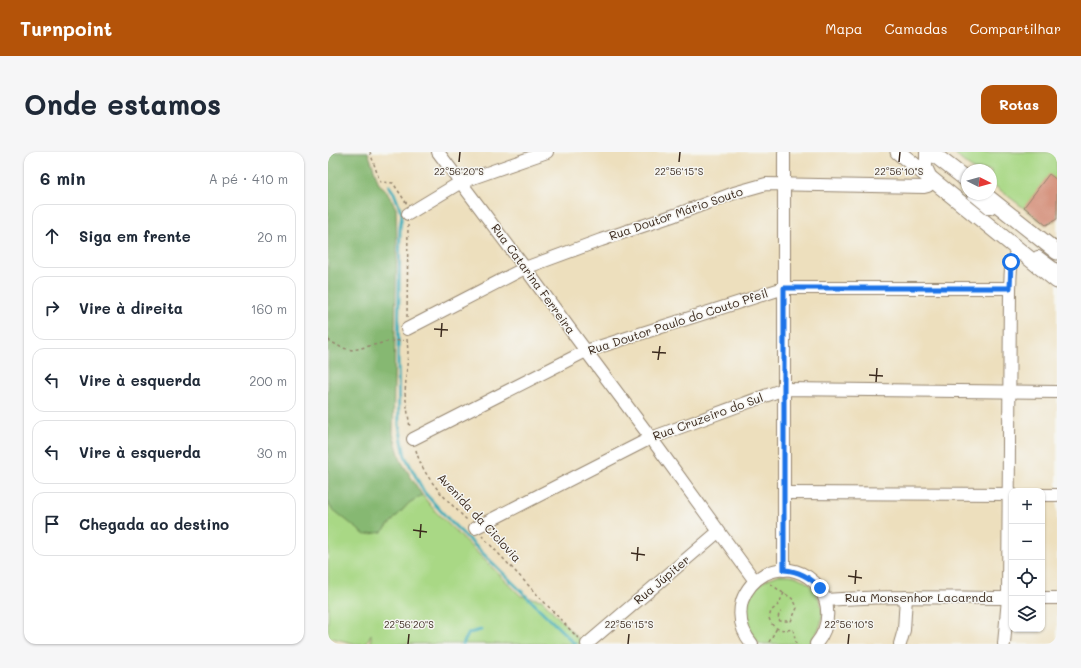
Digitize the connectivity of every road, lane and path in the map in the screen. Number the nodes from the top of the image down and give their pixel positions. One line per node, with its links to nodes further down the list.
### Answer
1 (370, 152): 14 (path)
2 (438, 152): 9 (street, Rua Catarina Ferreira)
3 (548, 152): 9 (street)
4 (784, 152): 10 (street)
5 (898, 152): 7 (main road)
6 (908, 152): 7 (street)
7 (927, 160): 8 (main road); 10 (street, Rua Doutor Mário Souto); 11 (street); 15 (main road); 19 (street)
8 (961, 177)
9 (461, 182): 14 (street); 18 (street, Rua Catarina Ferreira)
10 (784, 184): 18 (street, Rua Doutor Mário Souto); 21 (street)
11 (961, 185)
12 (981, 200): 17 (street)
13 (992, 200): 16 (main road)
14 (408, 214): 23 (path, Avenida da Ciclovia)
15 (1019, 250): 20 (main road); 22 (street)
16 (1057, 252)
17 (1057, 261)
18 (525, 268): 23 (street, Rua Doutor Mário Souto); 25 (street, Rua Catarina Ferreira)
19 (1057, 271)
20 (1057, 281)
21 (784, 288): 22 (street, Rua Doutor Paulo do Couto Pfeil); 25 (street, Rua Doutor Paulo do Couto Pfeil); 26 (street)
22 (1010, 288): 27 (street)
23 (404, 335): 24 (path); 30 (path, Avenida da Ciclovia)
24 (328, 340)
25 (586, 351): 29 (street, Rua Catarina Ferreira); 30 (street, Rua Doutor Paulo do Couto Pfeil)
26 (784, 389): 27 (street, Rua Cruzeiro do Sul); 29 (street, Rua Cruzeiro do Sul); 32 (street)
27 (1009, 391): 28 (street, Rua Cruzeiro do Sul); 31 (street)
28 (1057, 392)
29 (651, 438): 37 (street, Rua Cruzeiro do Sul); 38 (street, Rua Catarina Ferreira)
30 (413, 439): 37 (path, Avenida da Ciclovia)
31 (1010, 488)
32 (784, 493): 33 (street); 39 (street)
33 (1009, 494)
34 (1045, 495): 35 (street)
35 (1057, 495)
36 (1010, 524): 42 (street)
37 (475, 528): 51 (path, Avenida da Ciclovia)
38 (718, 532): 40 (street, Rua Catarina Ferreira); 51 (street, Rua Júpiter)
39 (784, 570): 40 (street); 47 (street)
40 (759, 578): 41 (path); 53 (street)
41 (784, 594): 49 (path); 50 (path)
42 (1010, 596)
43 (906, 597): 44 (street, Rua Monsenhor Lacarnda); 47 (street, Rua Monsenhor Lacarnda); 56 (street)
44 (1009, 598)
45 (1045, 598): 46 (street)
46 (1057, 598)
47 (826, 600): 55 (street)
48 (1009, 606): 57 (street)
49 (781, 612)
50 (777, 628): 52 (path); 54 (path)
51 (582, 641)
52 (769, 642)
53 (748, 643)
54 (796, 643)
55 (817, 644)
56 (900, 644)
57 (1004, 644)

